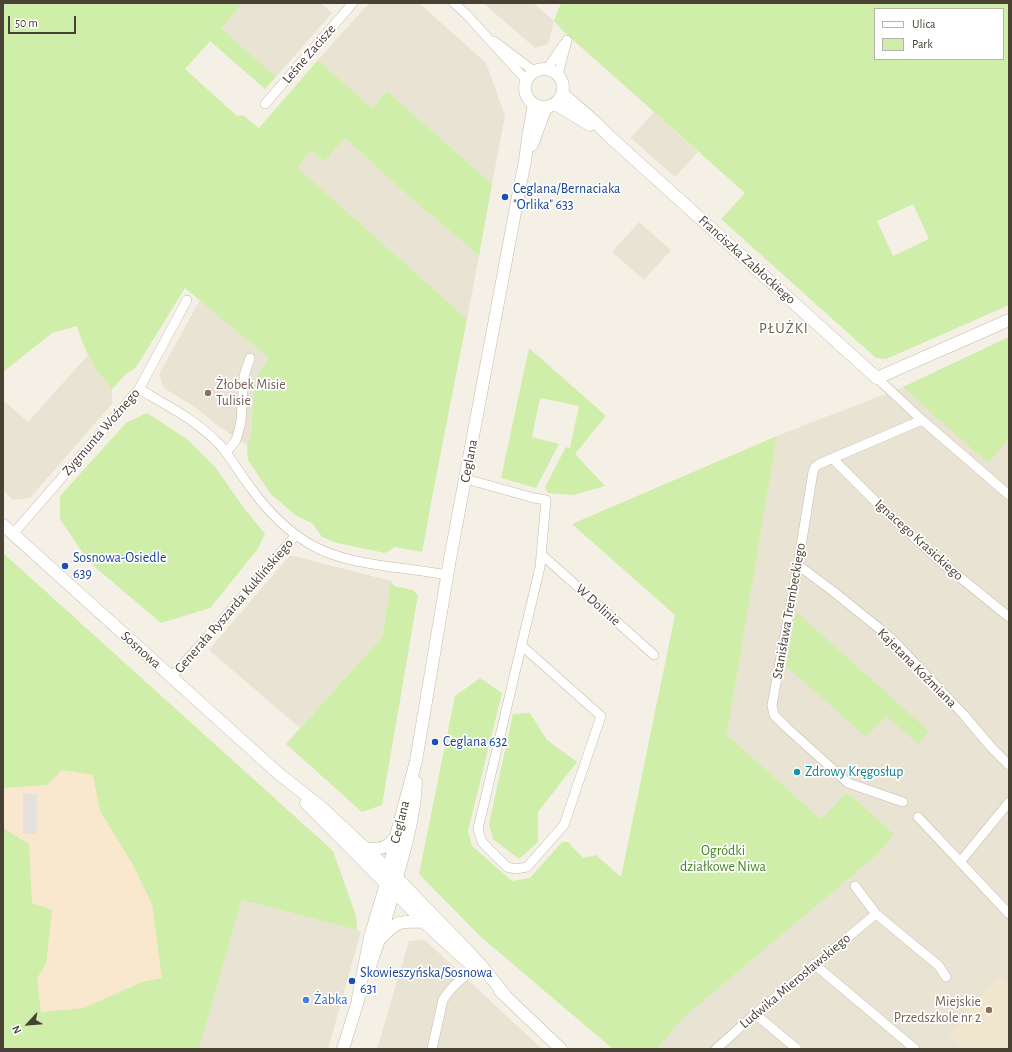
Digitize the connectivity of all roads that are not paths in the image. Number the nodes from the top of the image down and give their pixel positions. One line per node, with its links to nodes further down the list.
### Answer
1 (353, 3): 8 (street, Leśne Zacisze)
2 (454, 3): 3 (street)
3 (485, 35): 4 (street); 6 (street)
4 (541, 70): 5 (street); 5 (street); 6 (street)
5 (558, 75): 7 (street)
6 (527, 81): 9 (street)
7 (563, 94): 10 (street); 11 (street, Franciszka Zabłockiego)
8 (265, 104)
9 (534, 104): 10 (street); 12 (street, Ceglana)
10 (551, 106): 11 (street, Franciszka Zabłockiego); 12 (street, Ceglana)
11 (610, 137): 16 (street, Franciszka Zabłockiego)
12 (526, 160): 21 (street, Ceglana)
13 (187, 300): 17 (street, Zygmunta Woźnego)
14 (1009, 320): 16 (street)
15 (250, 358): 19 (street)
16 (877, 378): 18 (street, Franciszka Zabłockiego)
17 (139, 389): 19 (street); 24 (street, Zygmunta Woźnego)
18 (922, 420): 20 (street, Stanisława Trembeckiego); 22 (street, Franciszka Zabłockiego)
19 (226, 453): 25 (street)
20 (832, 458): 27 (street, Stanisława Trembeckiego); 29 (street, Ignacego Krasickiego)
21 (466, 479): 26 (street); 28 (street, Ceglana)
22 (1009, 495)
23 (3, 525): 24 (street, Sosnowa)
24 (13, 534): 32 (street, Sosnowa)
25 (296, 535): 28 (street); 32 (street, Generała Ryszarda Kuklińskiego)
26 (541, 554): 30 (street); 31 (street, W Dolinie)
27 (798, 565): 34 (street, Kajetana Koźmiana); 36 (street, Stanisława Trembeckiego)
28 (448, 575): 33 (street, Ceglana)
29 (1009, 617)
30 (521, 645): 30 (street)
31 (654, 656)
32 (171, 677): 35 (street, Sosnowa)
33 (416, 761): 39 (street, Ceglana); 42 (street, Ceglana)
34 (1009, 765)
35 (279, 774): 40 (street, Sosnowa); 44 (street, Sosnowa)
36 (903, 802)
37 (1009, 802): 41 (street)
38 (918, 817): 41 (street)
39 (396, 836): 40 (street); 42 (street, Ceglana)
40 (366, 848): 42 (street, Sosnowa)
41 (960, 862): 46 (street)
42 (393, 874): 44 (street, Ceglana); 50 (street, Sosnowa)
43 (855, 886): 45 (street)
44 (390, 888): 47 (street, Sosnowa); 48 (street); 52 (street)
45 (876, 914): 49 (street, Ludwika Mierosławskiego); 51 (street)
46 (1009, 914)
47 (424, 922): 48 (street); 50 (street, Sosnowa)
48 (380, 939): 52 (street)
49 (814, 964): 53 (street, Ludwika Mierosławskiego); 59 (street)
50 (477, 966): 54 (street); 56 (street)
51 (946, 977)
52 (358, 998): 55 (street)
53 (754, 1014): 57 (street, Ludwika Mierosławskiego); 58 (street)
54 (556, 1048)
55 (343, 1049)
56 (432, 1049)
57 (716, 1049)
58 (797, 1049)
59 (916, 1049)

